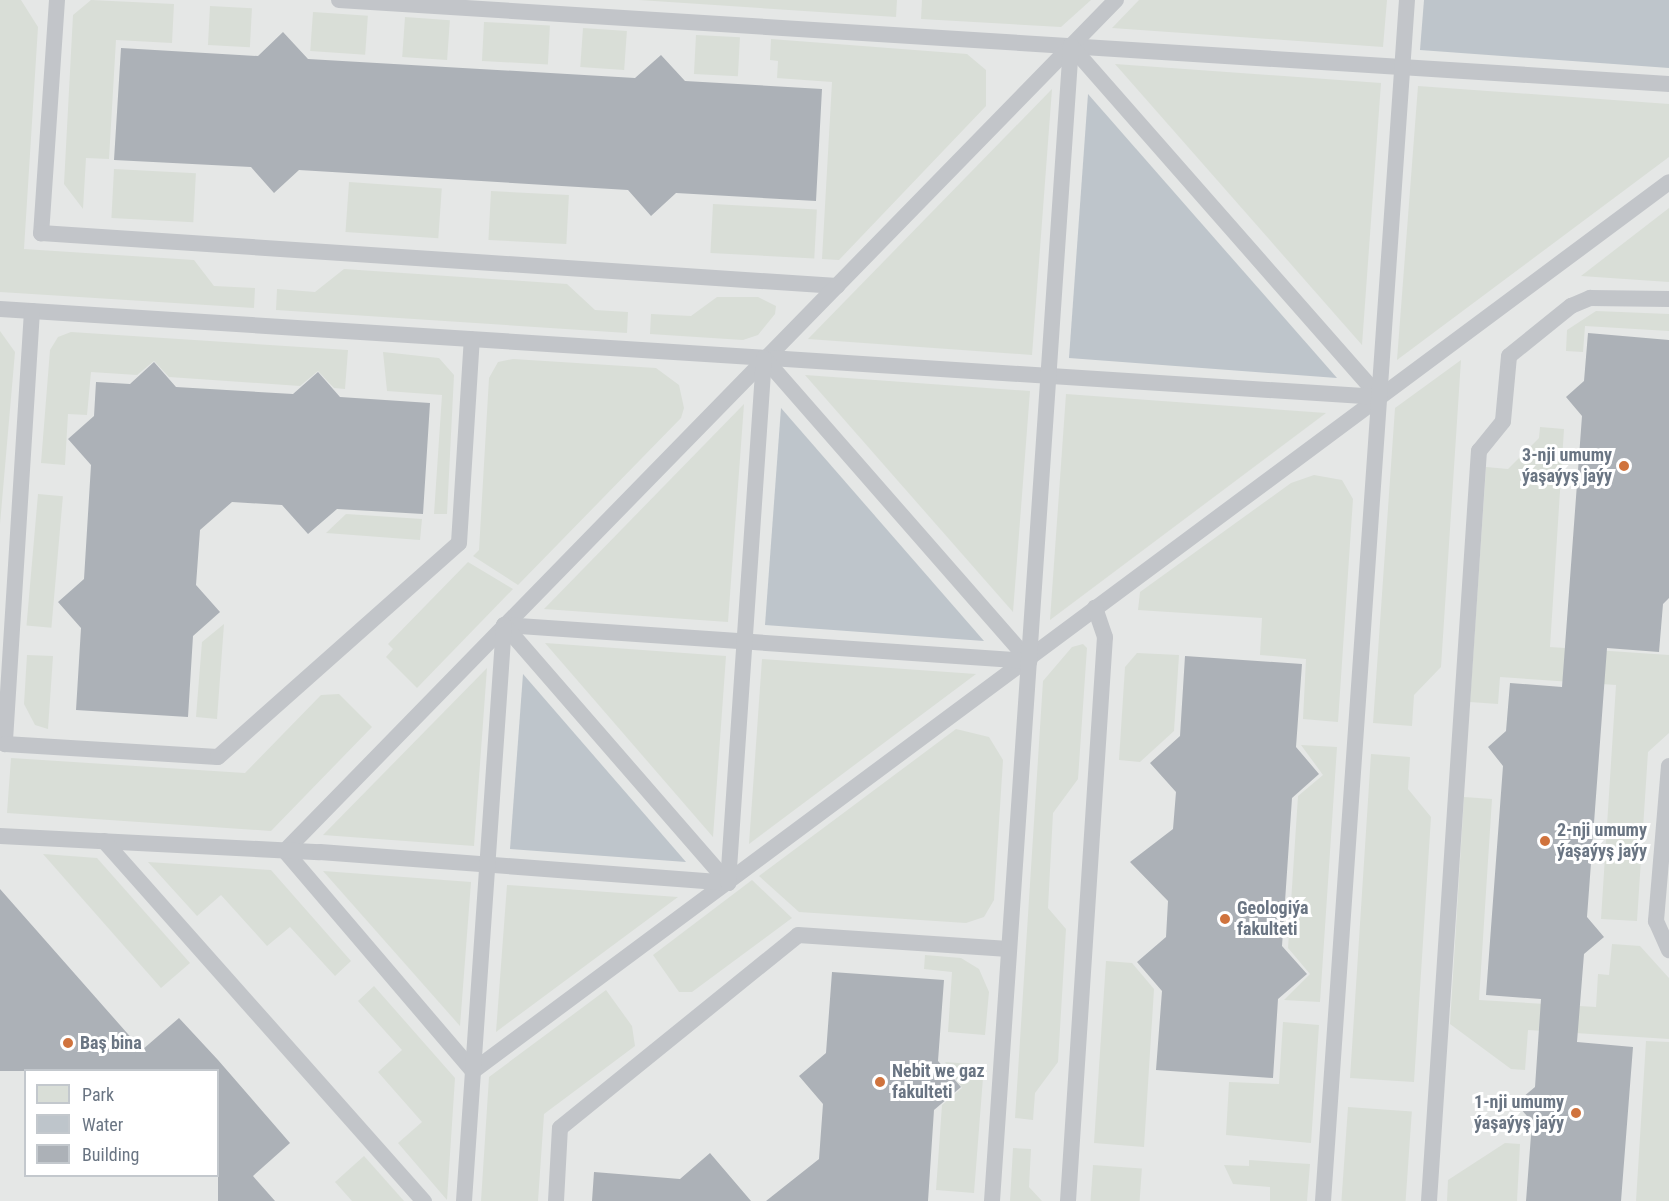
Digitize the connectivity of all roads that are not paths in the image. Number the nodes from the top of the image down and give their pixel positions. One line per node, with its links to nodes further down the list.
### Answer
1 (57, 0): 9 (lane)
2 (339, 0): 5 (lane)
3 (1116, 0): 5 (lane)
4 (1407, 0): 6 (lane)
5 (1071, 46): 6 (lane); 9 (lane); 15 (lane); 16 (lane)
6 (1402, 67): 7 (lane); 16 (lane)
7 (1669, 84)
8 (1669, 182): 16 (lane)
9 (837, 286): 14 (lane)
10 (1669, 299): 36 (lane)
11 (0, 309): 12 (lane)
12 (32, 311): 13 (lane); 13 (lane)
13 (472, 339): 14 (lane)
14 (764, 358): 15 (lane); 18 (lane); 19 (lane); 20 (lane)
15 (1048, 376): 16 (lane); 20 (lane)
16 (1379, 397): 17 (lane); 35 (lane)
17 (1095, 608): 20 (lane); 34 (lane)
18 (504, 625): 19 (lane); 24 (lane); 25 (lane); 26 (lane)
19 (745, 641): 20 (lane); 26 (lane)
20 (1029, 661): 26 (lane); 27 (lane)
21 (1669, 766): 28 (lane)
22 (0, 836): 23 (lane)
23 (104, 842): 24 (lane); 30 (lane)
24 (285, 851): 25 (lane); 29 (lane)
25 (486, 865): 26 (lane); 29 (lane)
26 (728, 883): 29 (lane)
27 (1009, 950): 32 (lane); 33 (lane)
28 (1669, 950)
29 (473, 1071): 31 (lane)
30 (424, 1201)
31 (464, 1201)
32 (556, 1201)
33 (992, 1201)
34 (1068, 1201)
35 (1323, 1201)
36 (1429, 1201)

